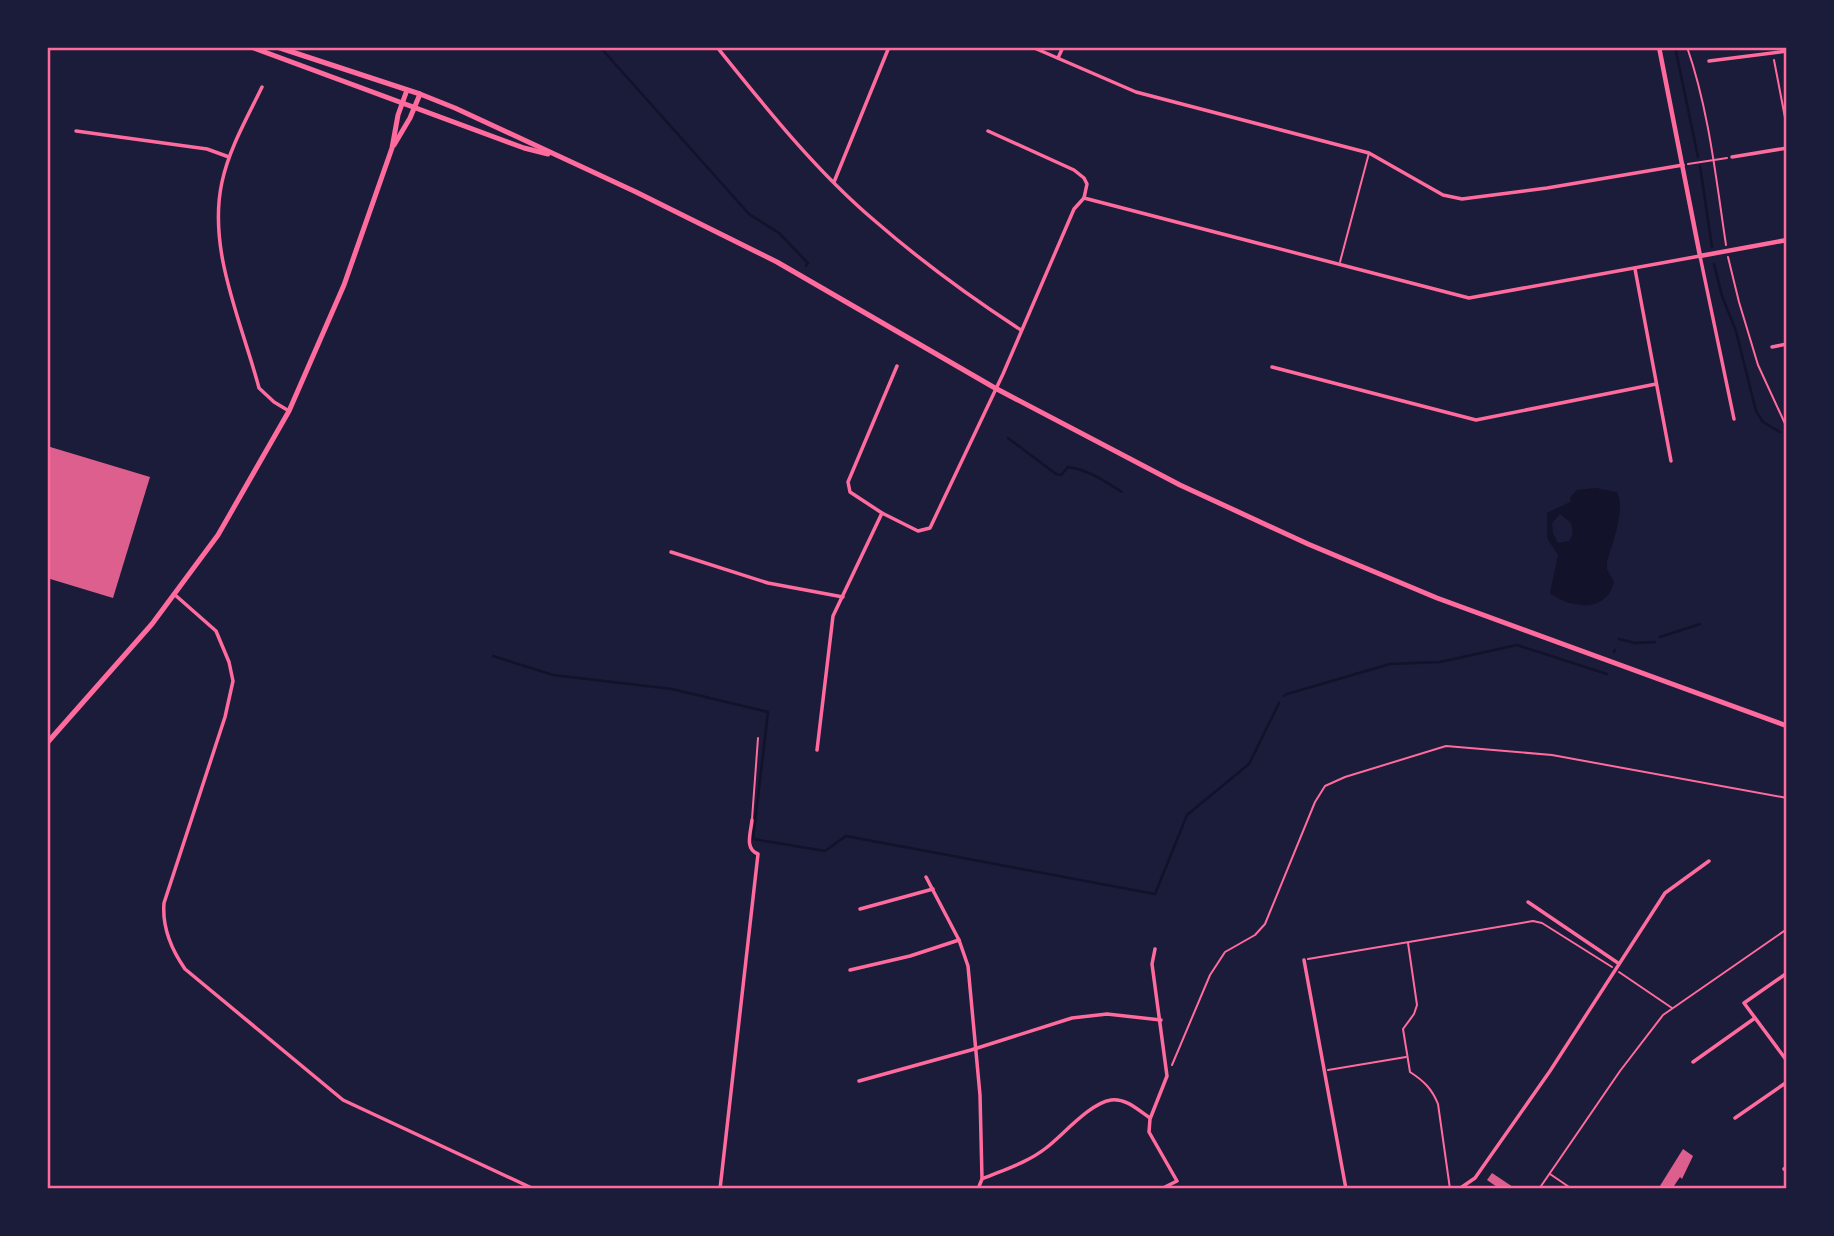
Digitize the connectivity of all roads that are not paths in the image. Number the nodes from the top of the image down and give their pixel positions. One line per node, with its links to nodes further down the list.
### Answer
1 (251, 47): 14 (main road)
2 (277, 47): 12 (main road)
3 (717, 47): 25 (street)
4 (889, 47): 25 (street)
5 (1032, 47): 9 (street)
6 (1063, 47): 9 (street)
7 (1659, 47): 24 (street)
8 (1787, 51): 10 (street)
9 (1058, 58): 20 (street)
10 (1709, 61)
11 (262, 87): 21 (street)
12 (407, 90): 13 (main road); 14 (main road)
13 (420, 94): 15 (main road); 22 (main road)
14 (403, 102): 15 (main road); 18 (main road)
15 (416, 106): 18 (main road); 22 (main road)
16 (76, 131): 21 (street)
17 (988, 131): 26 (street)
18 (392, 148): 38 (main road)
19 (1787, 148): 23 (street)
20 (1369, 153): 24 (street); 29 (lane)
21 (229, 157): 38 (street)
22 (558, 157): 37 (main road)
23 (1732, 157)
24 (1683, 165): 28 (street)
25 (834, 182): 31 (street)
26 (1084, 198): 29 (street); 31 (street)
27 (1787, 240): 28 (street)
28 (1700, 256): 30 (street); 39 (street)
29 (1340, 263): 30 (street)
30 (1634, 269): 36 (street)
31 (1021, 330): 37 (street)
32 (1787, 344): 33 (street)
33 (1772, 347)
34 (897, 366): 41 (street)
35 (1272, 367): 36 (street)
36 (1656, 384): 40 (street)
37 (995, 388): 41 (street); 45 (main road)
38 (289, 411): 43 (main road)
39 (1734, 419)
40 (1671, 461)
41 (882, 513): 44 (street)
42 (671, 552): 44 (street)
43 (174, 594): 47 (main road); 71 (street)
44 (843, 597): 48 (street)
45 (1787, 726)
46 (758, 738): 49 (lane)
47 (47, 743)
48 (817, 750)
49 (752, 820): 72 (street)
50 (1709, 861): 58 (street)
51 (926, 877): 52 (street)
52 (933, 889): 54 (street); 55 (street)
53 (1528, 902): 58 (street)
54 (860, 909)
55 (959, 940): 59 (street); 63 (street)
56 (1155, 949): 62 (street)
57 (1304, 960): 75 (street)
58 (1618, 963): 76 (street)
59 (850, 970)
60 (1787, 973): 61 (street)
61 (1755, 1017): 64 (street); 65 (street)
62 (1161, 1020): 63 (street); 69 (street)
63 (976, 1048): 66 (street); 70 (street)
64 (1787, 1061)
65 (1693, 1062)
66 (859, 1081)
67 (1787, 1082): 68 (street)
68 (1735, 1118)
69 (1150, 1119): 70 (street); 74 (street)
70 (982, 1179): 73 (street)
71 (534, 1189)
72 (720, 1189)
73 (978, 1189)
74 (1161, 1189)
75 (1346, 1189)
76 (1459, 1189)

